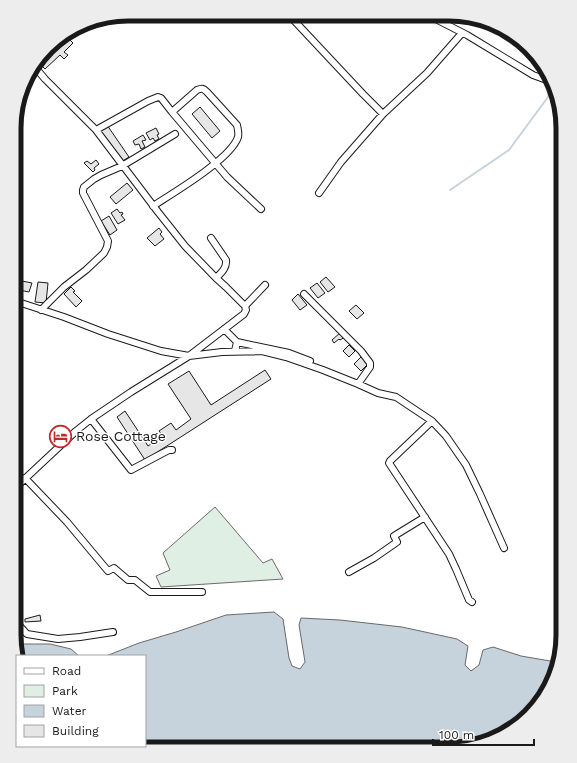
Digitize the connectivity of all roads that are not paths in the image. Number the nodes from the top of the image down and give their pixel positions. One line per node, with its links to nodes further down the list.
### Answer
1 (295, 21): 7 (street)
2 (439, 21): 3 (street)
3 (462, 33): 5 (street); 7 (street)
4 (38, 70): 8 (street)
5 (544, 79)
6 (172, 112): 8 (street); 10 (street); 10 (street)
7 (383, 114): 12 (street)
8 (96, 130): 11 (street)
9 (175, 134): 11 (street)
10 (215, 164): 13 (street); 14 (street)
11 (122, 166): 13 (street); 21 (street)
12 (319, 193)
13 (153, 206): 16 (street)
14 (260, 209)
15 (211, 238): 16 (street)
16 (216, 278): 20 (street)
17 (265, 285): 20 (street)
18 (304, 294): 27 (street)
19 (21, 304): 21 (street)
20 (245, 306): 22 (street)
21 (41, 310): 25 (street)
22 (224, 329): 23 (street); 25 (street)
23 (237, 342): 24 (street); 26 (street)
24 (235, 351): 25 (street); 27 (street)
25 (189, 356): 28 (street)
26 (310, 360)
27 (358, 384): 29 (street)
28 (91, 419): 30 (street); 31 (street)
29 (432, 421): 33 (street); 34 (street)
30 (172, 450)
31 (25, 478): 32 (street); 36 (street)
32 (21, 482)
33 (425, 517): 35 (street); 37 (street)
34 (504, 548)
35 (349, 572)
36 (202, 592)
37 (472, 602)
38 (21, 628): 39 (street)
39 (113, 632)

